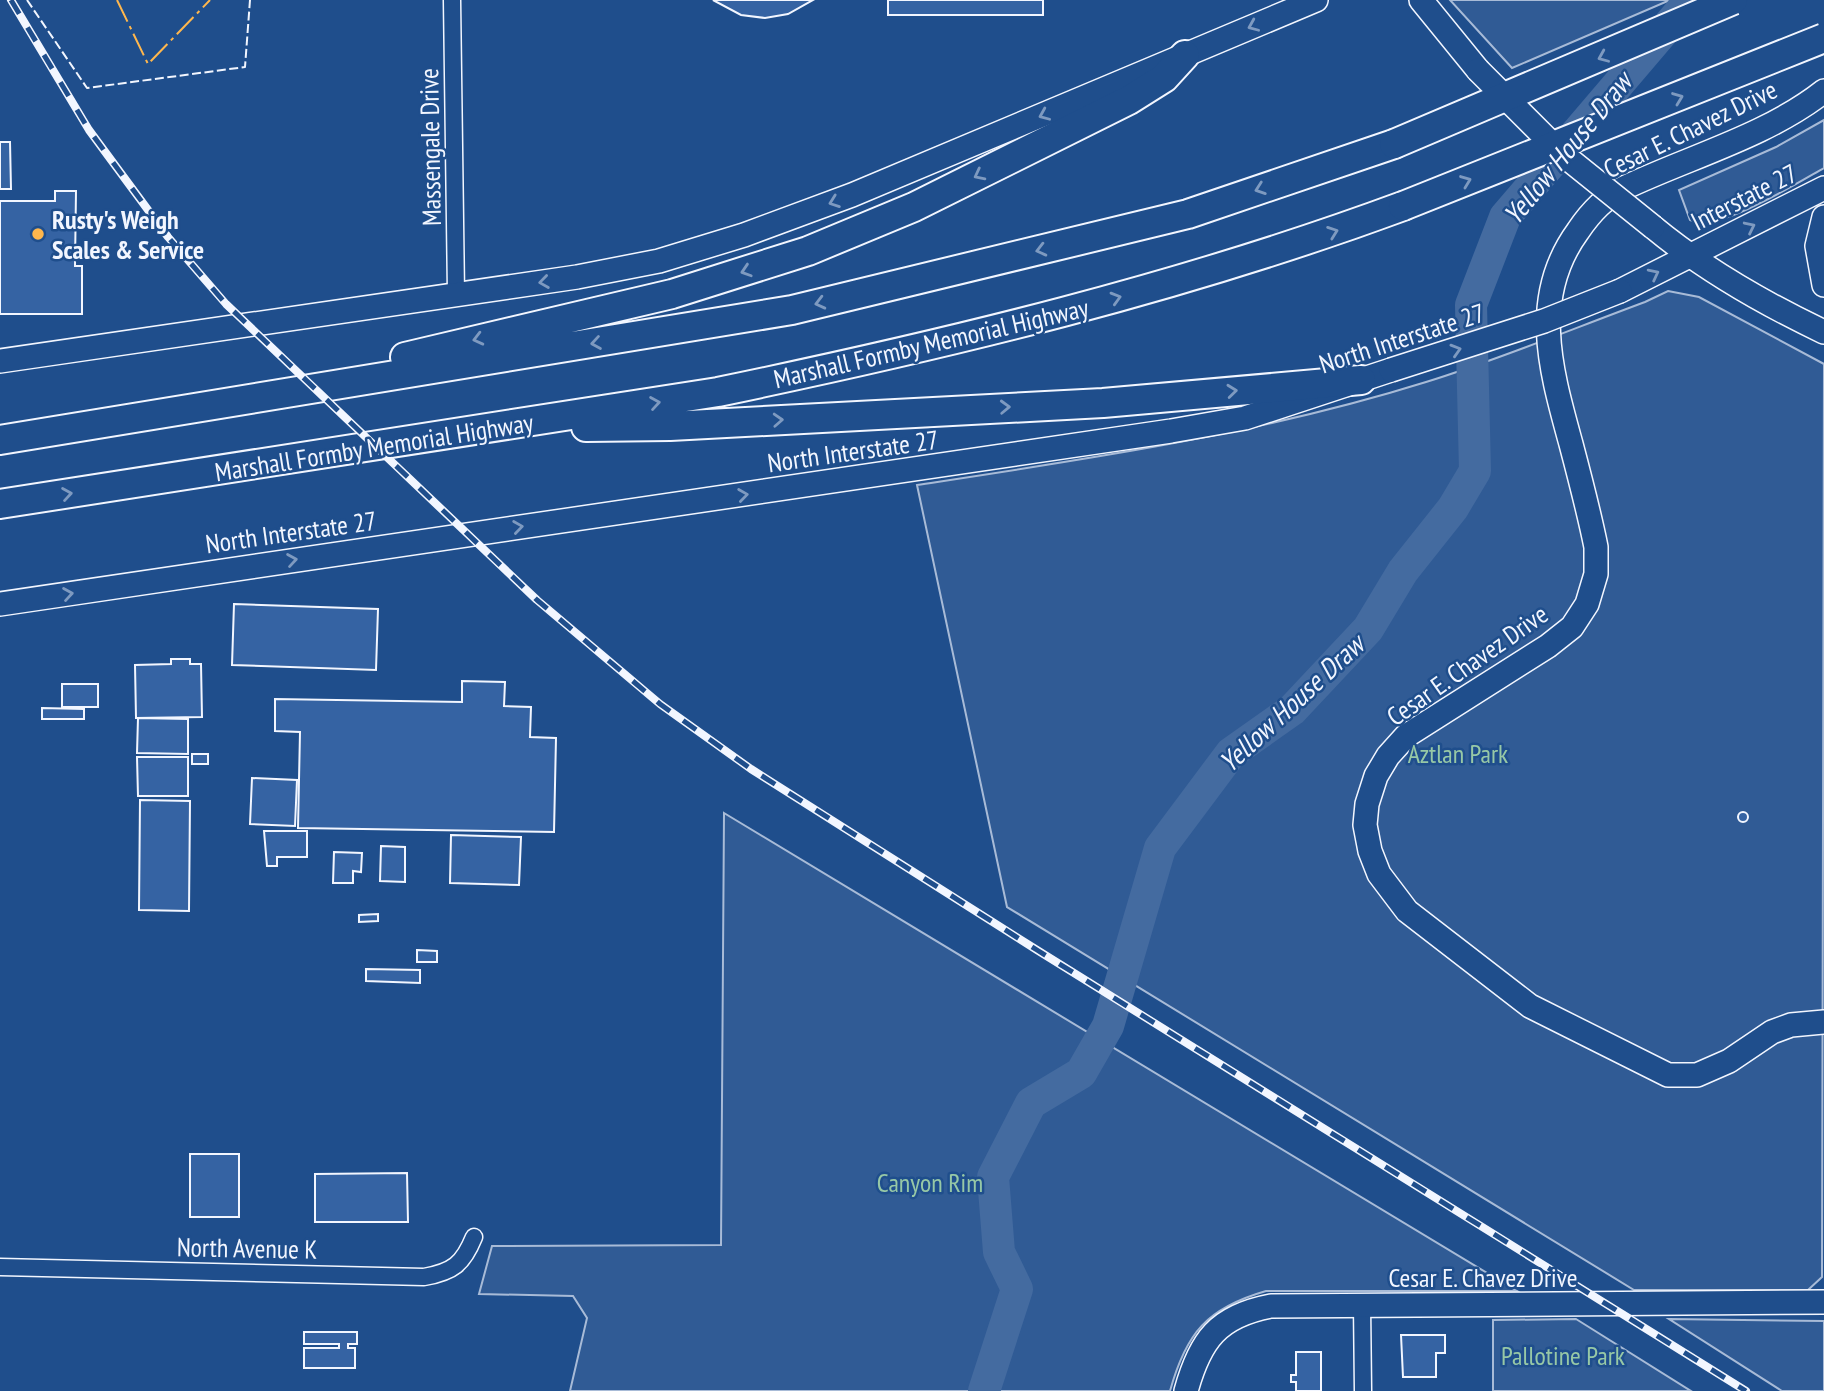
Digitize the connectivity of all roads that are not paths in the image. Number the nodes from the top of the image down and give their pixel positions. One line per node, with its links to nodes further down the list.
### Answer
1 (453, 0): 14 (street, Massengale Drive)
2 (1421, 0): 12 (main road, bridge)
3 (1733, 0): 18 (highway, one-way to 18, bridge)
4 (1314, 1): 8 (main road, one-way to 8)
5 (1824, 38): 7 (highway, Marshall Formby Memorial Highway, bridge)
6 (1824, 44): 7 (highway, bridge)
7 (1792, 54): 19 (highway, Marshall Formby Memorial Highway, one-way to 7, bridge)
8 (1185, 55): 14 (main road, one-way to 14); 18 (highway, one-way to 18)
9 (1824, 91): 23 (main road, Cesar E. Chavez Drive)
10 (1824, 188): 12 (main road, Interstate 27, one-way to 10)
11 (1824, 217): 13 (main road)
12 (1688, 257): 15 (main road); 17 (main road, North Interstate 27, one-way to 12, bridge)
13 (1824, 285)
14 (456, 294): 16 (main road)
15 (1824, 332)
16 (0, 361)
17 (1361, 380): 19 (highway, one-way to 17); 22 (main road, North Interstate 27, one-way to 17)
18 (157, 415): 20 (highway)
19 (513, 425): 21 (highway, Marshall Formby Memorial Highway, one-way to 19)
20 (0, 439)
21 (0, 505)
22 (0, 604)
23 (1824, 1022)
24 (474, 1237): 25 (street, North Avenue K)
25 (0, 1267)
26 (1824, 1302): 27 (main road, Cesar E. Chavez Drive)
27 (1362, 1304): 28 (main road, Cesar E. Chavez Drive); 29 (street)
28 (1186, 1391)
29 (1363, 1391)

